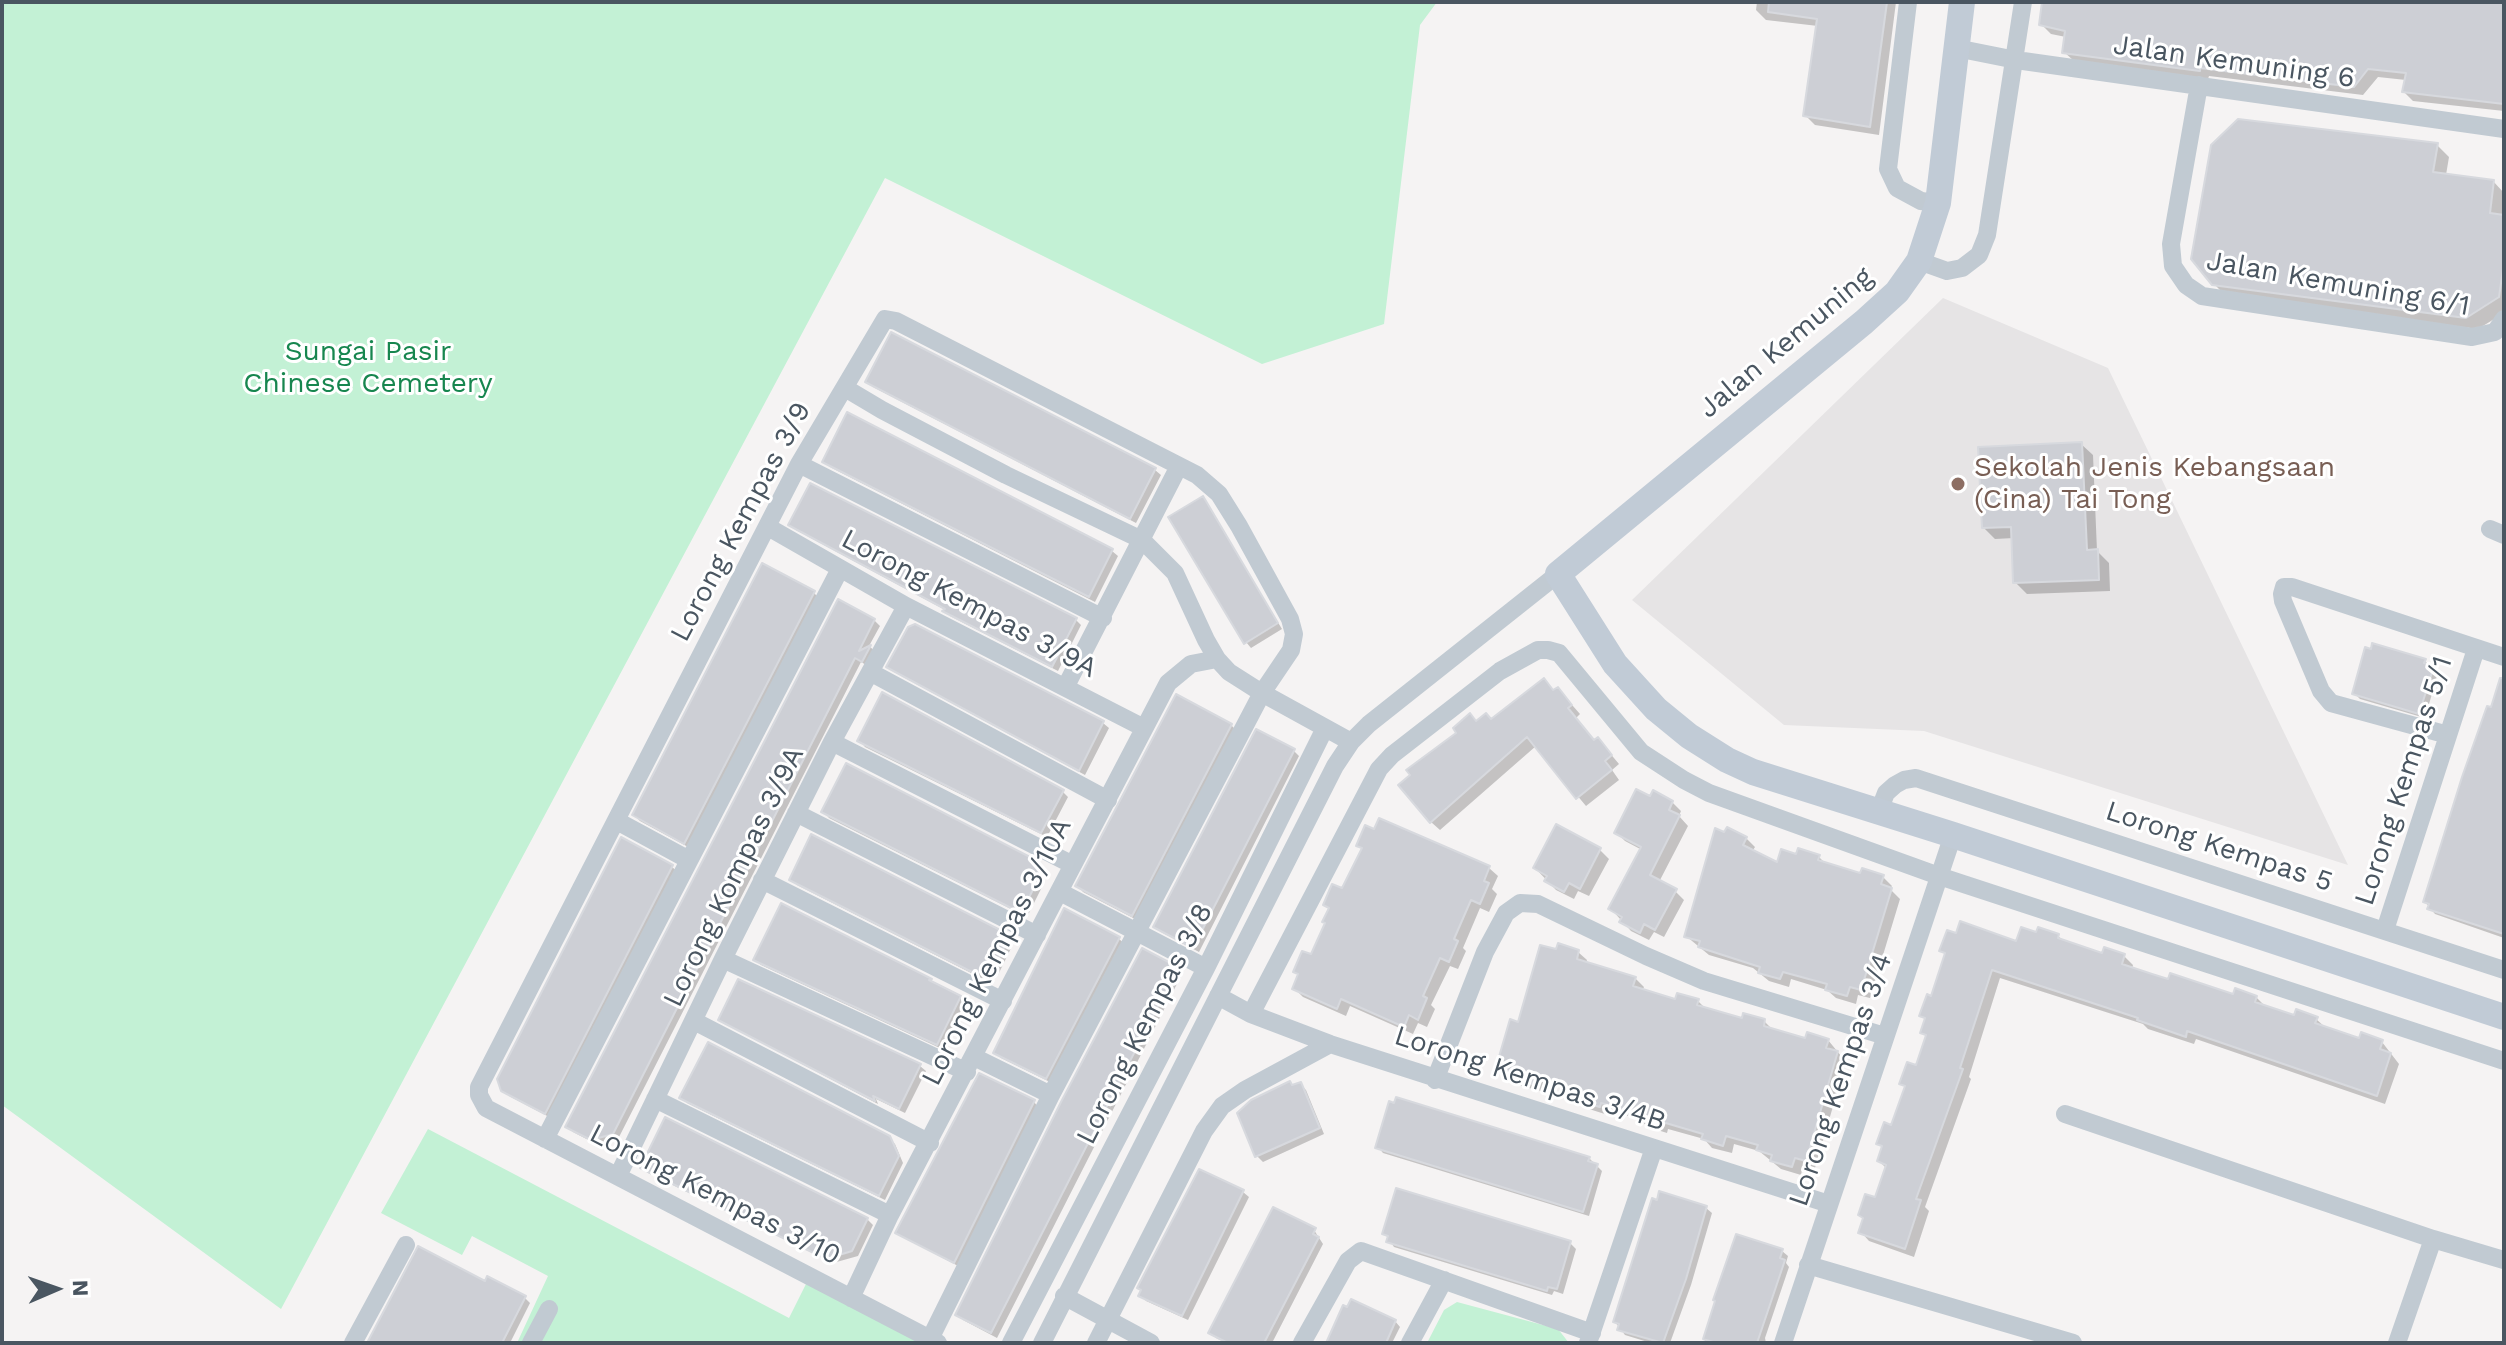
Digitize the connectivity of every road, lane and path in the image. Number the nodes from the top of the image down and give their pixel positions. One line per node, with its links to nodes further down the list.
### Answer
1 (1908, 2): 8 (street)
2 (1962, 2): 4 (street, Jalan Kemuning)
3 (2023, 2): 5 (street)
4 (1956, 48): 5 (street, Jalan Kemuning 6); 8 (street, Jalan Kemuning)
5 (2016, 60): 6 (street, Jalan Kemuning 6); 9 (street)
6 (2199, 85): 7 (street, Jalan Kemuning 6); 10 (street, Jalan Kemuning 6/1)
7 (2504, 129)
8 (1938, 203): 9 (street, Jalan Kemuning)
9 (1919, 261): 17 (street, Jalan Kemuning)
10 (2500, 326)
11 (845, 388): 12 (street, Lorong Kempas 3/9); 13 (street); 15 (street, Lorong Kempas 3/9)
12 (799, 464): 14 (street, Lorong Kempas 3/9); 19 (street)
13 (1179, 466): 15 (street); 25 (street)
14 (768, 527): 16 (street, Lorong Kempas 3/9A); 34 (street, Lorong Kempas 3/9)
15 (1142, 540): 19 (street); 22 (street, Lorong Kempas 3/9)
16 (840, 569): 18 (street, Lorong Kempas 3/9A); 36 (street)
17 (1558, 574): 30 (street); 32 (street)
18 (906, 606): 23 (street, Lorong Kompas 3/9A); 24 (street, Lorong Kempas 3/9A)
19 (1103, 618): 24 (street)
20 (2476, 649): 21 (street); 28 (street, Lorong Kempas 5/1); 28 (street)
21 (2504, 657)
22 (1217, 659): 25 (street, Lorong Kempas 3/9); 26 (street, Lorong Kempas 3/10A)
23 (870, 672): 29 (street, Lorong Kompas 3/9A); 31 (street)
24 (1066, 686): 26 (street, Lorong Kempas 3/9A)
25 (1262, 693): 27 (street, Lorong Kempas 3/9); 42 (street)
26 (1144, 728): 31 (street, Lorong Kempas 3/10A)
27 (1325, 728): 30 (street, Lorong Kempas 3/9); 45 (street, Lorong Kempas 3/8)
28 (2448, 735): 41 (street, Lorong Kempas 5/1)
29 (832, 742): 33 (street, Lorong Kompas 3/9A); 37 (street)
30 (1351, 742): 47 (street)
31 (1108, 800): 37 (street, Lorong Kempas 3/10A)
32 (1879, 811): 35 (street); 41 (street, Lorong Kempas 5)
33 (796, 813): 39 (street, Lorong Kompas 3/9A); 43 (street)
34 (617, 821): 36 (street); 57 (street, Lorong Kempas 3/9)
35 (1953, 835): 38 (street, Lorong Kempas 3/4); 50 (street)
36 (689, 860): 61 (street)
37 (1073, 865): 40 (street, Lorong Kempas 3/10A)
38 (1939, 876): 49 (street); 52 (street, Lorong Kempas 3/4); 54 (street)
39 (762, 880): 44 (street, Lorong Kompas 3/9A); 48 (street)
40 (1060, 892): 42 (street); 43 (street, Lorong Kempas 3/10A)
41 (2385, 930): 46 (street, Lorong Kempas 5)
42 (1137, 932): 45 (street); 58 (street)
43 (1037, 935): 48 (street, Lorong Kempas 3/10A)
44 (723, 959): 51 (street, Lorong Kompas 3/9A); 55 (street)
45 (1206, 968): 80 (street, Lorong Kempas 3/8)
46 (2504, 970)
47 (1218, 996): 49 (street, Lorong Kempas 3/4B); 72 (street)
48 (1003, 1001): 55 (street, Lorong Kempas 3/10A)
49 (1251, 1014): 53 (street, Lorong Kempas 3/4B)
50 (2504, 1017)
51 (694, 1021): 59 (street, Lorong Kompas 3/9A); 62 (street)
52 (1885, 1036): 56 (street); 65 (street, Lorong Kempas 3/4)
53 (1330, 1044): 56 (street, Lorong Kempas 3/4B); 75 (street)
54 (2504, 1061)
55 (970, 1065): 58 (street); 62 (street, Lorong Kempas 3/10A)
56 (1435, 1080): 63 (street, Lorong Kempas 3/4B)
57 (479, 1087): 61 (street, Lorong Kempas 3/10)
58 (1051, 1095): 77 (street)
59 (655, 1099): 64 (street, Lorong Kompas 3/9A); 66 (street)
60 (2065, 1114): 67 (street)
61 (545, 1139): 64 (street, Lorong Kempas 3/10)
62 (930, 1143): 66 (street, Lorong Kempas 3/10A)
63 (1654, 1148): 65 (street, Lorong Kempas 3/4B); 76 (street)
64 (618, 1176): 73 (street, Lorong Kempas 3/10)
65 (1829, 1204): 70 (street, Lorong Kempas 3/4)
66 (890, 1215): 73 (street, Lorong Kempas 3/10A)
67 (2433, 1239): 69 (street); 88 (street)
68 (406, 1245): 78 (street)
69 (2504, 1260)
70 (1808, 1265): 86 (street, Lorong Kempas 3/4); 87 (street)
71 (1444, 1280): 76 (street); 84 (street); 85 (street)
72 (1064, 1296): 75 (street); 81 (street)
73 (851, 1298): 77 (street, Lorong Kempas 3/10)
74 (549, 1309): 79 (street)
75 (1109, 1319): 82 (street); 83 (street)
76 (1590, 1338)
77 (934, 1341)
78 (353, 1343)
79 (531, 1343)
80 (1011, 1343)
81 (1042, 1343)
82 (1096, 1343)
83 (1151, 1343)
84 (1302, 1343)
85 (1410, 1343)
86 (1783, 1343)
87 (2073, 1343)
88 (2397, 1343)

